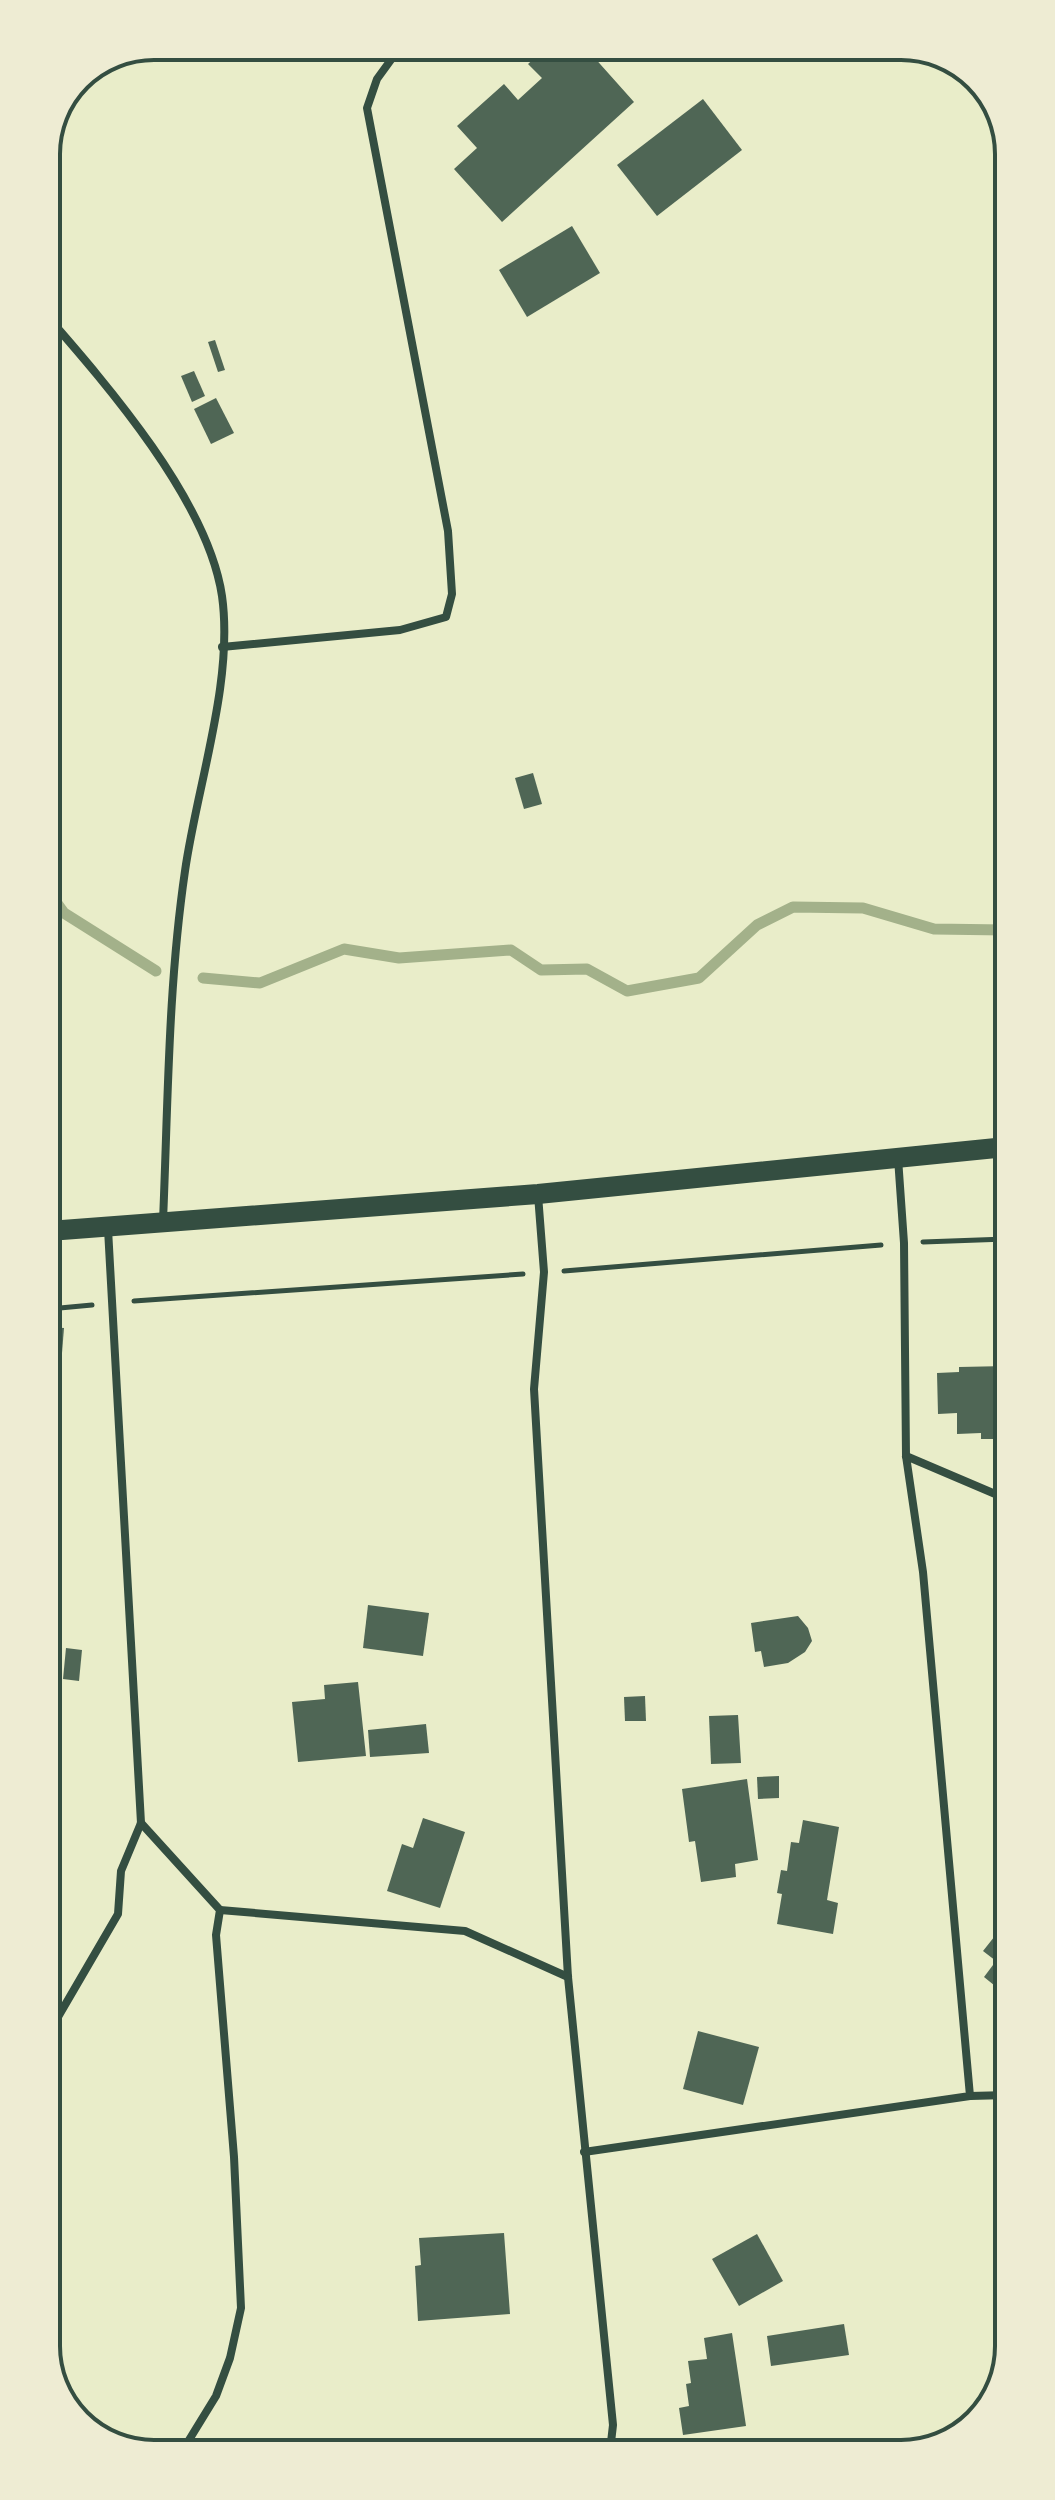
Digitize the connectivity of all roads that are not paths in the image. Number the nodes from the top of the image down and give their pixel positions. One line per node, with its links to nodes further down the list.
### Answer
1 (391, 60): 3 (street)
2 (60, 331): 3 (street)
3 (222, 647): 7 (street)
4 (995, 1148): 5 (main road)
5 (898, 1158): 6 (main road); 10 (street)
6 (538, 1194): 7 (main road); 14 (street)
7 (163, 1223): 8 (main road)
8 (107, 1225): 9 (main road); 12 (street)
9 (60, 1230)
10 (906, 1456): 11 (street); 17 (street)
11 (995, 1494)
12 (141, 1823): 13 (street); 15 (street)
13 (220, 1910): 14 (street); 19 (street)
14 (568, 1977): 18 (street)
15 (60, 2014)
16 (995, 2095): 17 (street)
17 (970, 2096): 18 (street)
18 (584, 2152): 20 (street)
19 (189, 2440)
20 (611, 2440)

